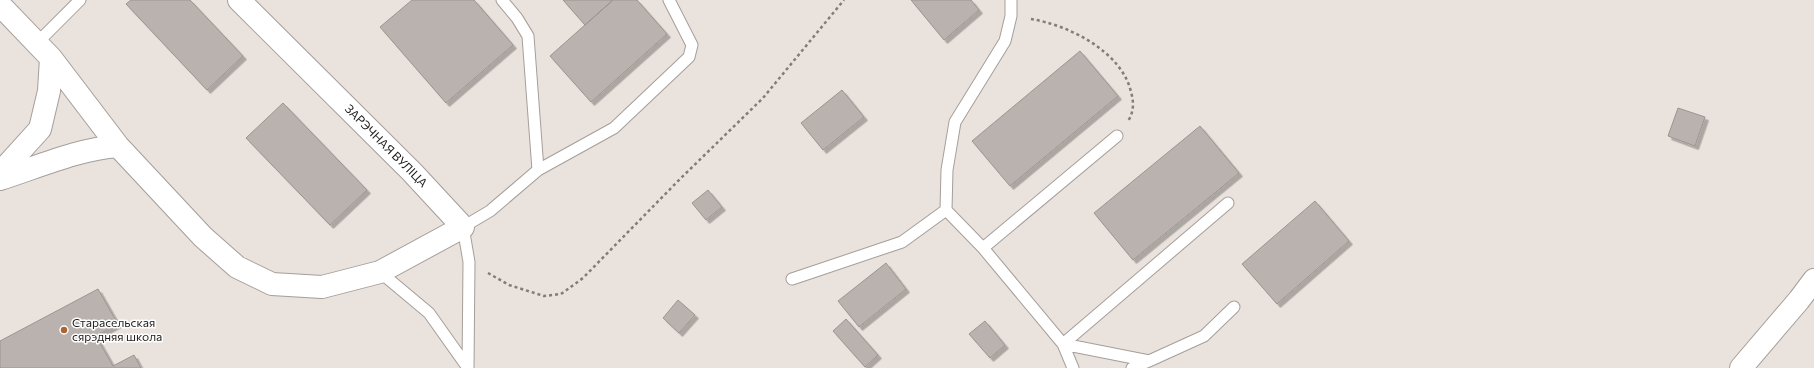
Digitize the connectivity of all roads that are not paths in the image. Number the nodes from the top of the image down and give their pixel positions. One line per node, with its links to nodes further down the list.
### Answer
1 (80, 0): 7 (lane)
2 (239, 0): 15 (street, ЗАРЭЧНАЯ ВУЛІЦА)
3 (502, 0): 10 (lane)
4 (669, 0): 10 (lane)
5 (1011, 0): 14 (lane)
6 (0, 4): 7 (street)
7 (44, 50): 9 (street); 11 (street)
8 (1117, 136): 16 (lane)
9 (118, 146): 12 (street); 17 (street)
10 (538, 170): 15 (lane)
11 (0, 173)
12 (0, 179)
13 (1228, 203): 21 (lane)
14 (946, 210): 16 (lane); 18 (lane)
15 (463, 227): 17 (street); 23 (lane)
16 (983, 248): 21 (lane)
17 (380, 272): 23 (lane)
18 (792, 279)
19 (1814, 280): 26 (street)
20 (1234, 307): 22 (lane)
21 (1063, 344): 22 (lane); 24 (lane)
22 (1149, 361): 25 (lane)
23 (468, 368)
24 (1073, 368)
25 (1132, 368)
26 (1741, 368)

